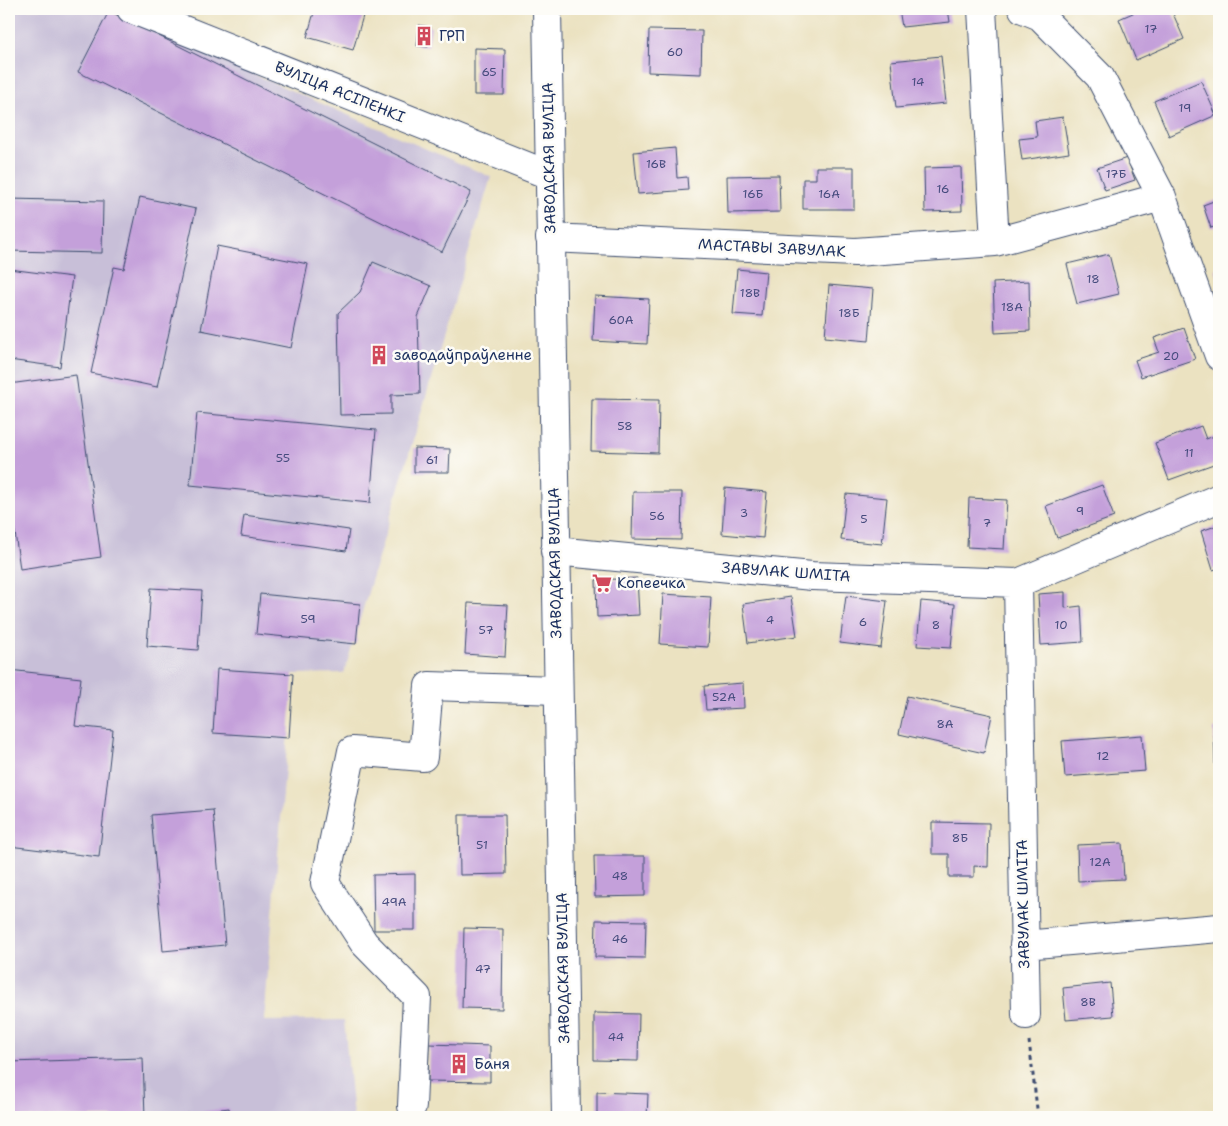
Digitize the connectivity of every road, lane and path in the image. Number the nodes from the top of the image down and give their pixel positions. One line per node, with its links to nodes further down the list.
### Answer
1 (131, 9): 5 (street, ВУЛІЦА АСІПЕНКІ)
2 (547, 9): 5 (street, ЗАВОДСКАЯ ВУЛІЦА)
3 (982, 9): 8 (street)
4 (1023, 9): 6 (street)
5 (549, 175): 7 (street, ЗАВОДСКАЯ ВУЛІЦА)
6 (1162, 197): 8 (street, МАСТАВЫ ЗАВУЛАК); 9 (street)
7 (550, 238): 8 (street, МАСТАВЫ ЗАВУЛАК); 11 (street, ЗАВОДСКАЯ ВУЛІЦА)
8 (995, 242)
9 (1219, 356)
10 (1219, 498): 12 (street, ЗАВУЛАК ШМІТА)
11 (555, 551): 12 (street, ЗАВУЛАК ШМІТА); 13 (street, ЗАВОДСКАЯ ВУЛІЦА)
12 (1018, 583): 15 (street, ЗАВУЛАК ШМІТА)
13 (557, 690): 17 (street); 18 (street, ЗАВОДСКАЯ ВУЛІЦА)
14 (1219, 928): 15 (street)
15 (1024, 945): 16 (street, ЗАВУЛАК ШМІТА)
16 (1026, 1015): 19 (path)
17 (412, 1106)
18 (566, 1117)
19 (1038, 1117)

